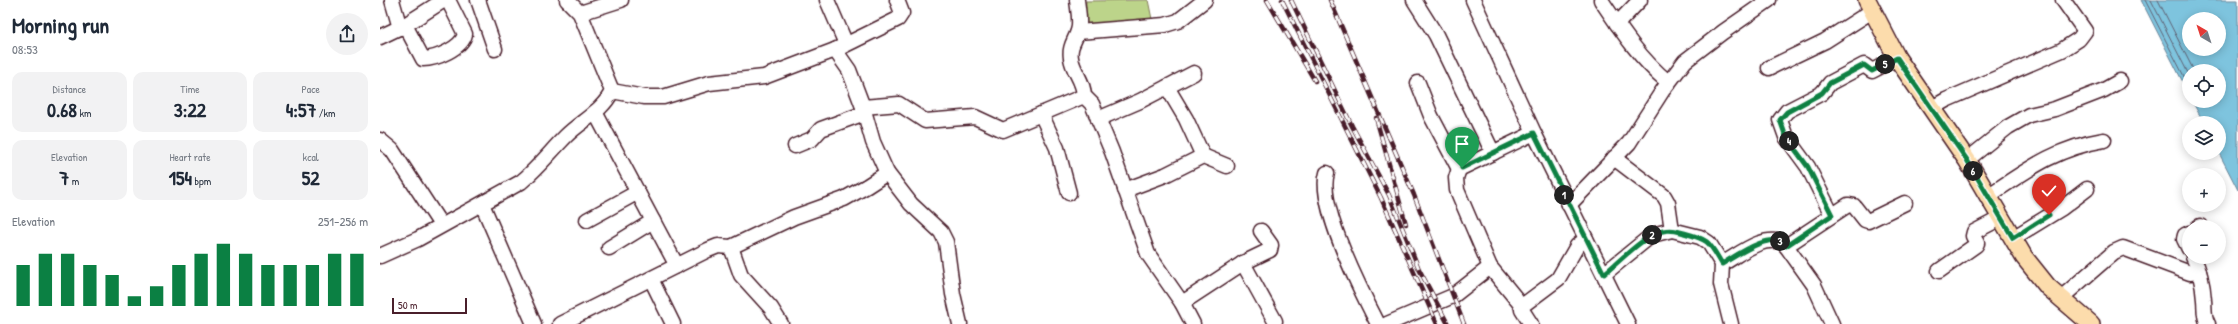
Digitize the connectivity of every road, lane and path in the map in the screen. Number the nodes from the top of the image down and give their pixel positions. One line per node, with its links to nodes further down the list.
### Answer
1 (392, 0): 21 (street)
2 (444, 0): 21 (street)
3 (448, 0): 21 (street)
4 (478, 0): 25 (street)
5 (567, 0): 19 (street)
6 (621, 0): 19 (street)
7 (827, 0): 24 (street)
8 (897, 0): 24 (street)
9 (1077, 0): 10 (street); 22 (street)
10 (1081, 0)
11 (1205, 0): 22 (street)
12 (1414, 0): 44 (street)
13 (1473, 0): 40 (street)
14 (1601, 0): 20 (street)
15 (1640, 0): 20 (street)
16 (1768, 0): 30 (street)
17 (2063, 0): 35 (street)
18 (1870, 6): 26 (main road); 27 (street)
19 (580, 13): 33 (street)
20 (1617, 24): 30 (street)
21 (403, 27): 23 (street)
22 (1078, 32): 34 (street)
23 (380, 37)
24 (841, 47): 33 (street); 36 (street)
25 (495, 49)
26 (1897, 58): 35 (main road); 60 (street)
27 (1769, 68)
28 (1194, 73): 32 (street)
29 (2120, 81): 47 (street)
30 (1668, 82): 46 (street)
31 (1418, 83): 49 (street)
32 (1168, 87): 39 (street); 45 (street)
33 (612, 91): 37 (street)
34 (1084, 96): 38 (street); 39 (street)
35 (1932, 108): 47 (main road)
36 (864, 110): 38 (street); 43 (street); 50 (street)
37 (595, 112): 54 (street); 58 (street)
38 (1041, 114): 55 (street)
39 (1098, 119): 53 (street)
40 (1534, 133): 44 (street); 59 (street)
41 (380, 140): 64 (street)
42 (2104, 140): 56 (street)
43 (795, 146)
44 (1493, 153): 49 (street)
45 (1203, 156): 48 (street); 53 (street)
46 (1614, 158): 59 (street); 66 (street)
47 (1967, 160): 56 (main road)
48 (1227, 166)
49 (1459, 168): 77 (street)
50 (886, 173): 70 (street); 90 (street)
51 (1327, 173): 92 (street)
52 (2087, 189): 67 (street)
53 (1125, 190): 83 (street)
54 (638, 192): 62 (street); 63 (street)
55 (1069, 193)
56 (1988, 196): 61 (main road)
57 (1906, 203): 60 (street)
58 (482, 204): 64 (street); 86 (street)
59 (1569, 206): 68 (street)
60 (1832, 215): 69 (street)
61 (2001, 218): 67 (main road); 78 (street)
62 (587, 220)
63 (653, 221): 71 (street); 76 (street)
64 (442, 226): 72 (street)
65 (1261, 230): 73 (street)
66 (1672, 230): 74 (street); 80 (street)
67 (2013, 238): 82 (main road)
68 (1586, 239): 80 (street); 84 (street)
69 (1786, 246): 74 (street); 97 (street)
70 (731, 247): 76 (street); 89 (street)
71 (609, 248)
72 (380, 256)
73 (1243, 264): 83 (street); 85 (street)
74 (1722, 264): 96 (street)
75 (2196, 264): 79 (street)
76 (677, 266): 81 (street)
77 (1490, 267): 84 (street); 93 (street)
78 (1939, 271)
79 (2199, 272): 82 (street); 99 (street)
80 (1604, 274): 95 (street)
81 (651, 278): 87 (street); 88 (street)
82 (2062, 298): 98 (main road)
83 (1182, 303): 91 (street)
84 (1522, 306): 94 (street)
85 (1275, 321)
86 (534, 324)
87 (560, 324)
88 (673, 324)
89 (781, 324)
90 (960, 324)
91 (1193, 324)
92 (1378, 324)
93 (1387, 324)
94 (1531, 324)
95 (1628, 324)
96 (1731, 324)
97 (1832, 324)
98 (2091, 324)
99 (2208, 324)

